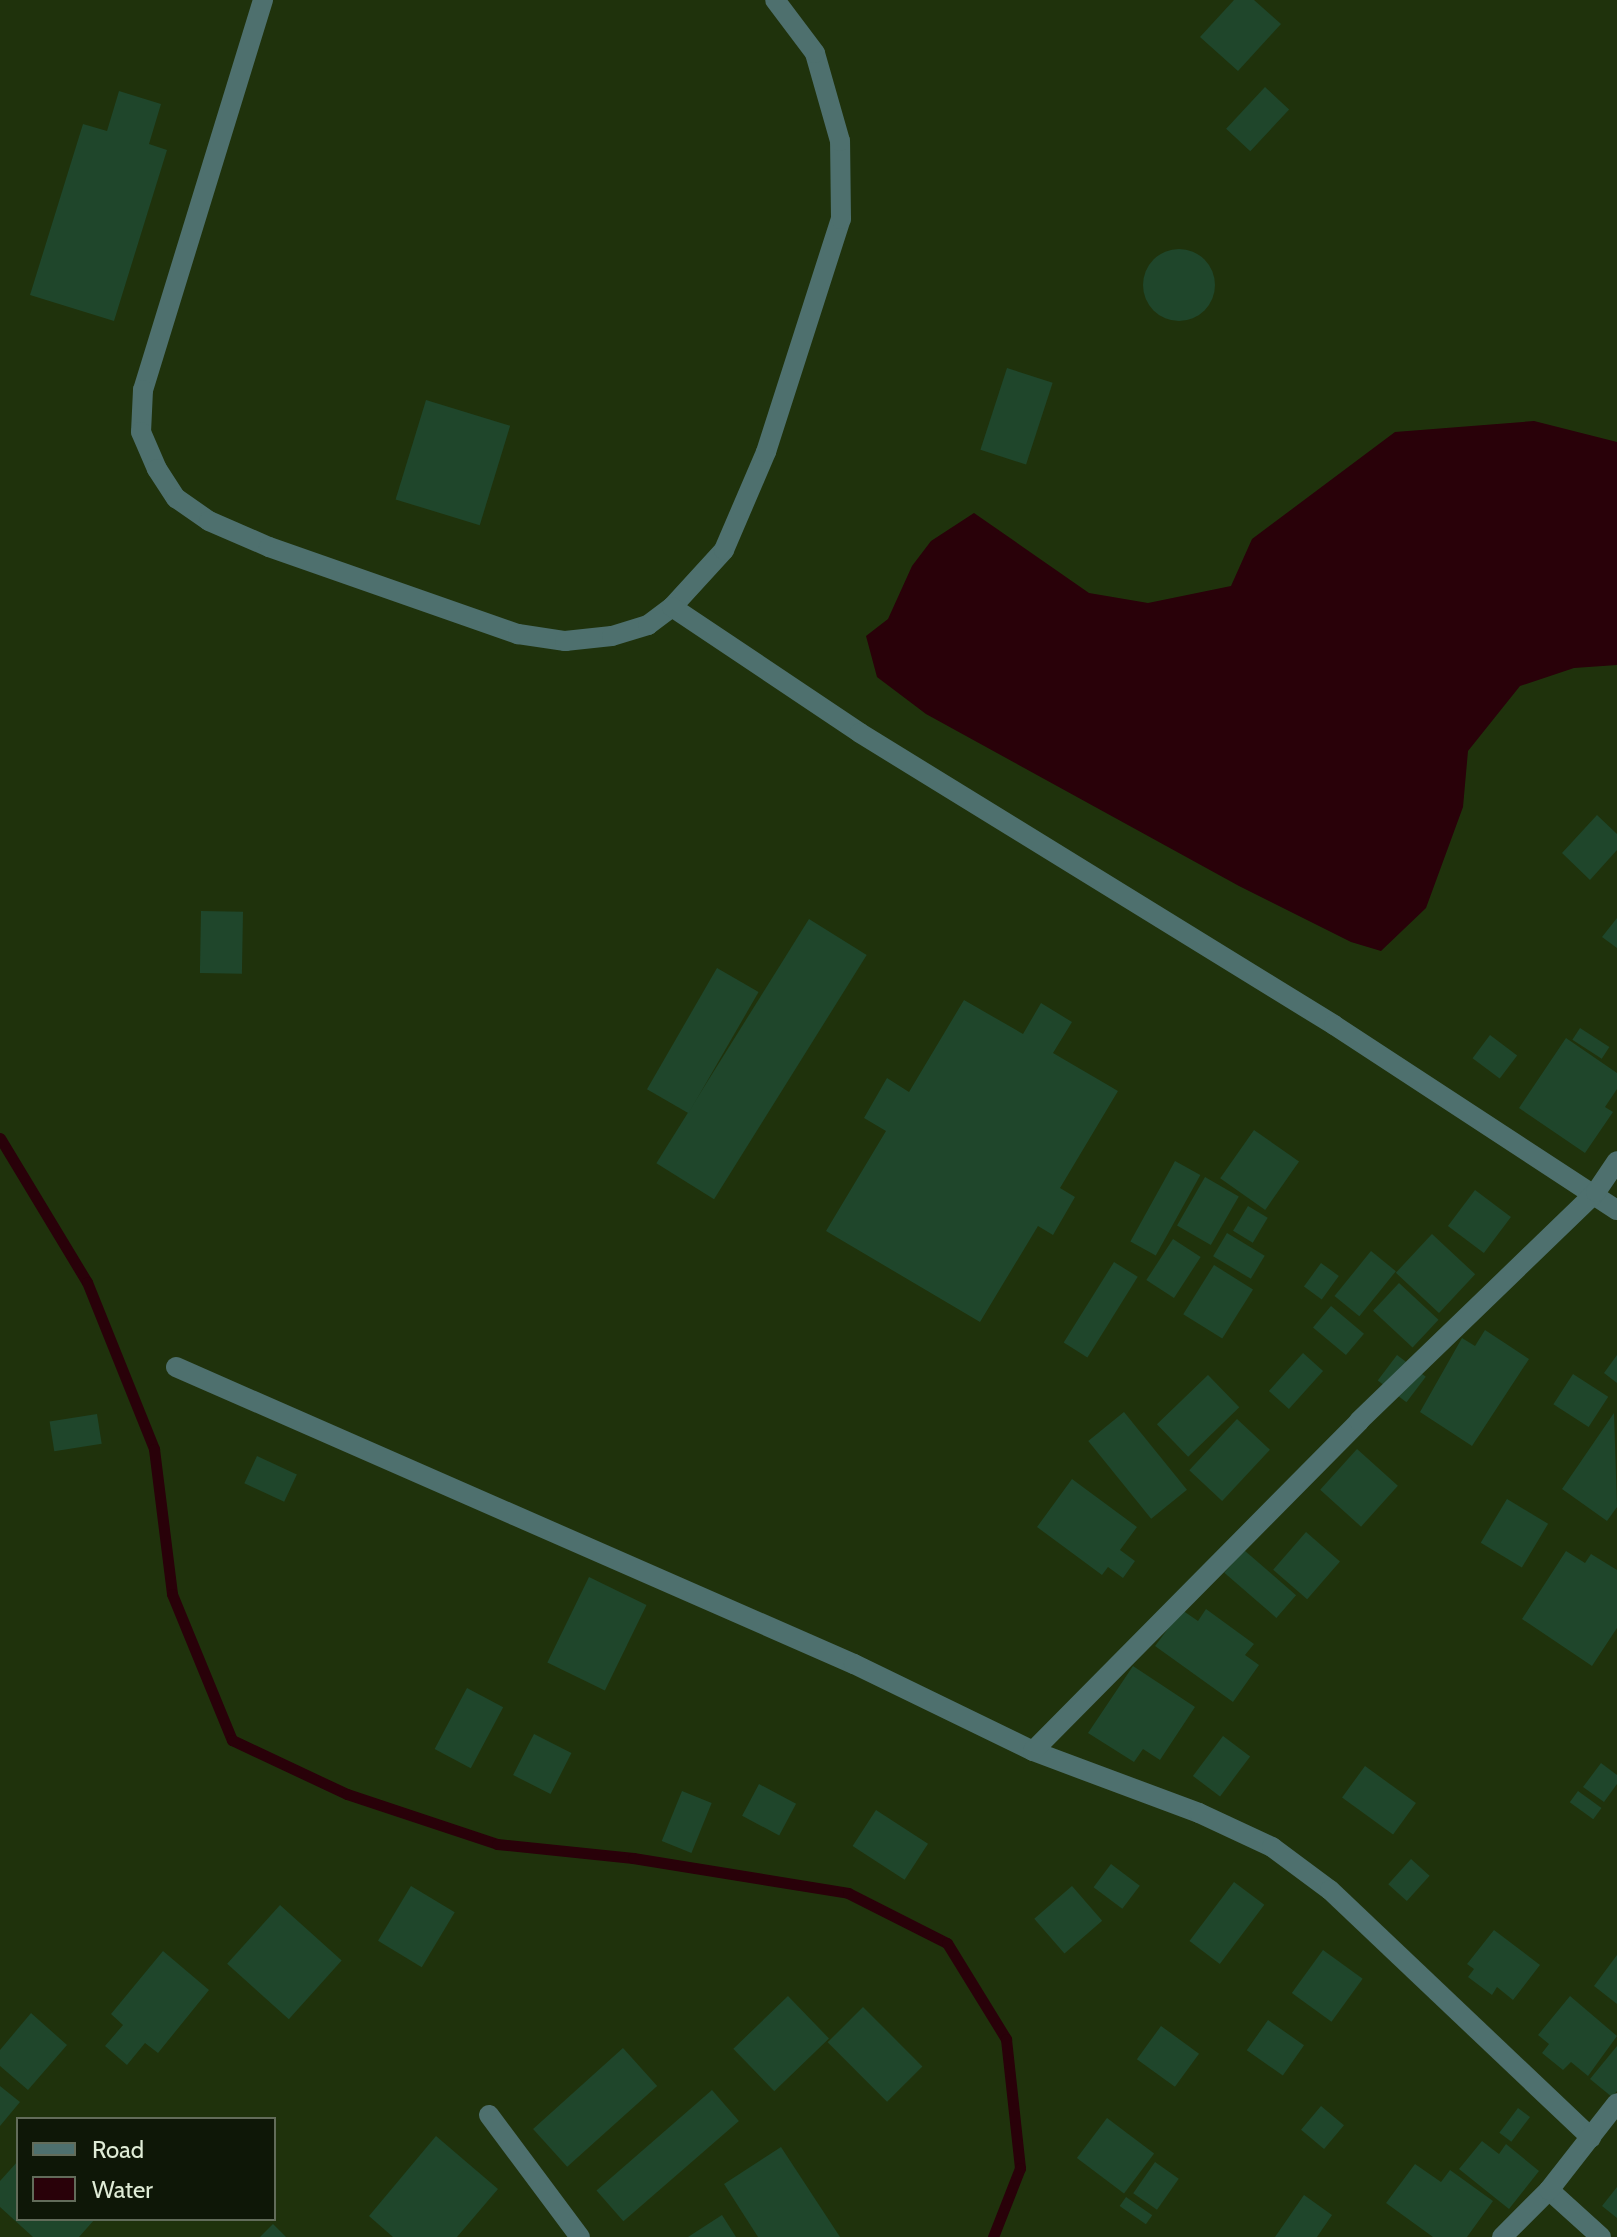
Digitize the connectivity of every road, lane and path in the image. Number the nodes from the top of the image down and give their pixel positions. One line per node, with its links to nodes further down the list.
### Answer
1 (263, 0): 3 (street)
2 (775, 0): 3 (street)
3 (672, 607): 5 (street)
4 (1617, 1161): 5 (street)
5 (1596, 1192): 6 (street); 8 (street)
6 (1617, 1210)
7 (176, 1367): 8 (street)
8 (1033, 1751): 11 (street)
9 (1617, 2103): 11 (street)
10 (489, 2115): 13 (street)
11 (1591, 2138): 12 (street)
12 (1549, 2190): 14 (street); 15 (street)
13 (580, 2237)
14 (1502, 2237)
15 (1601, 2237)

